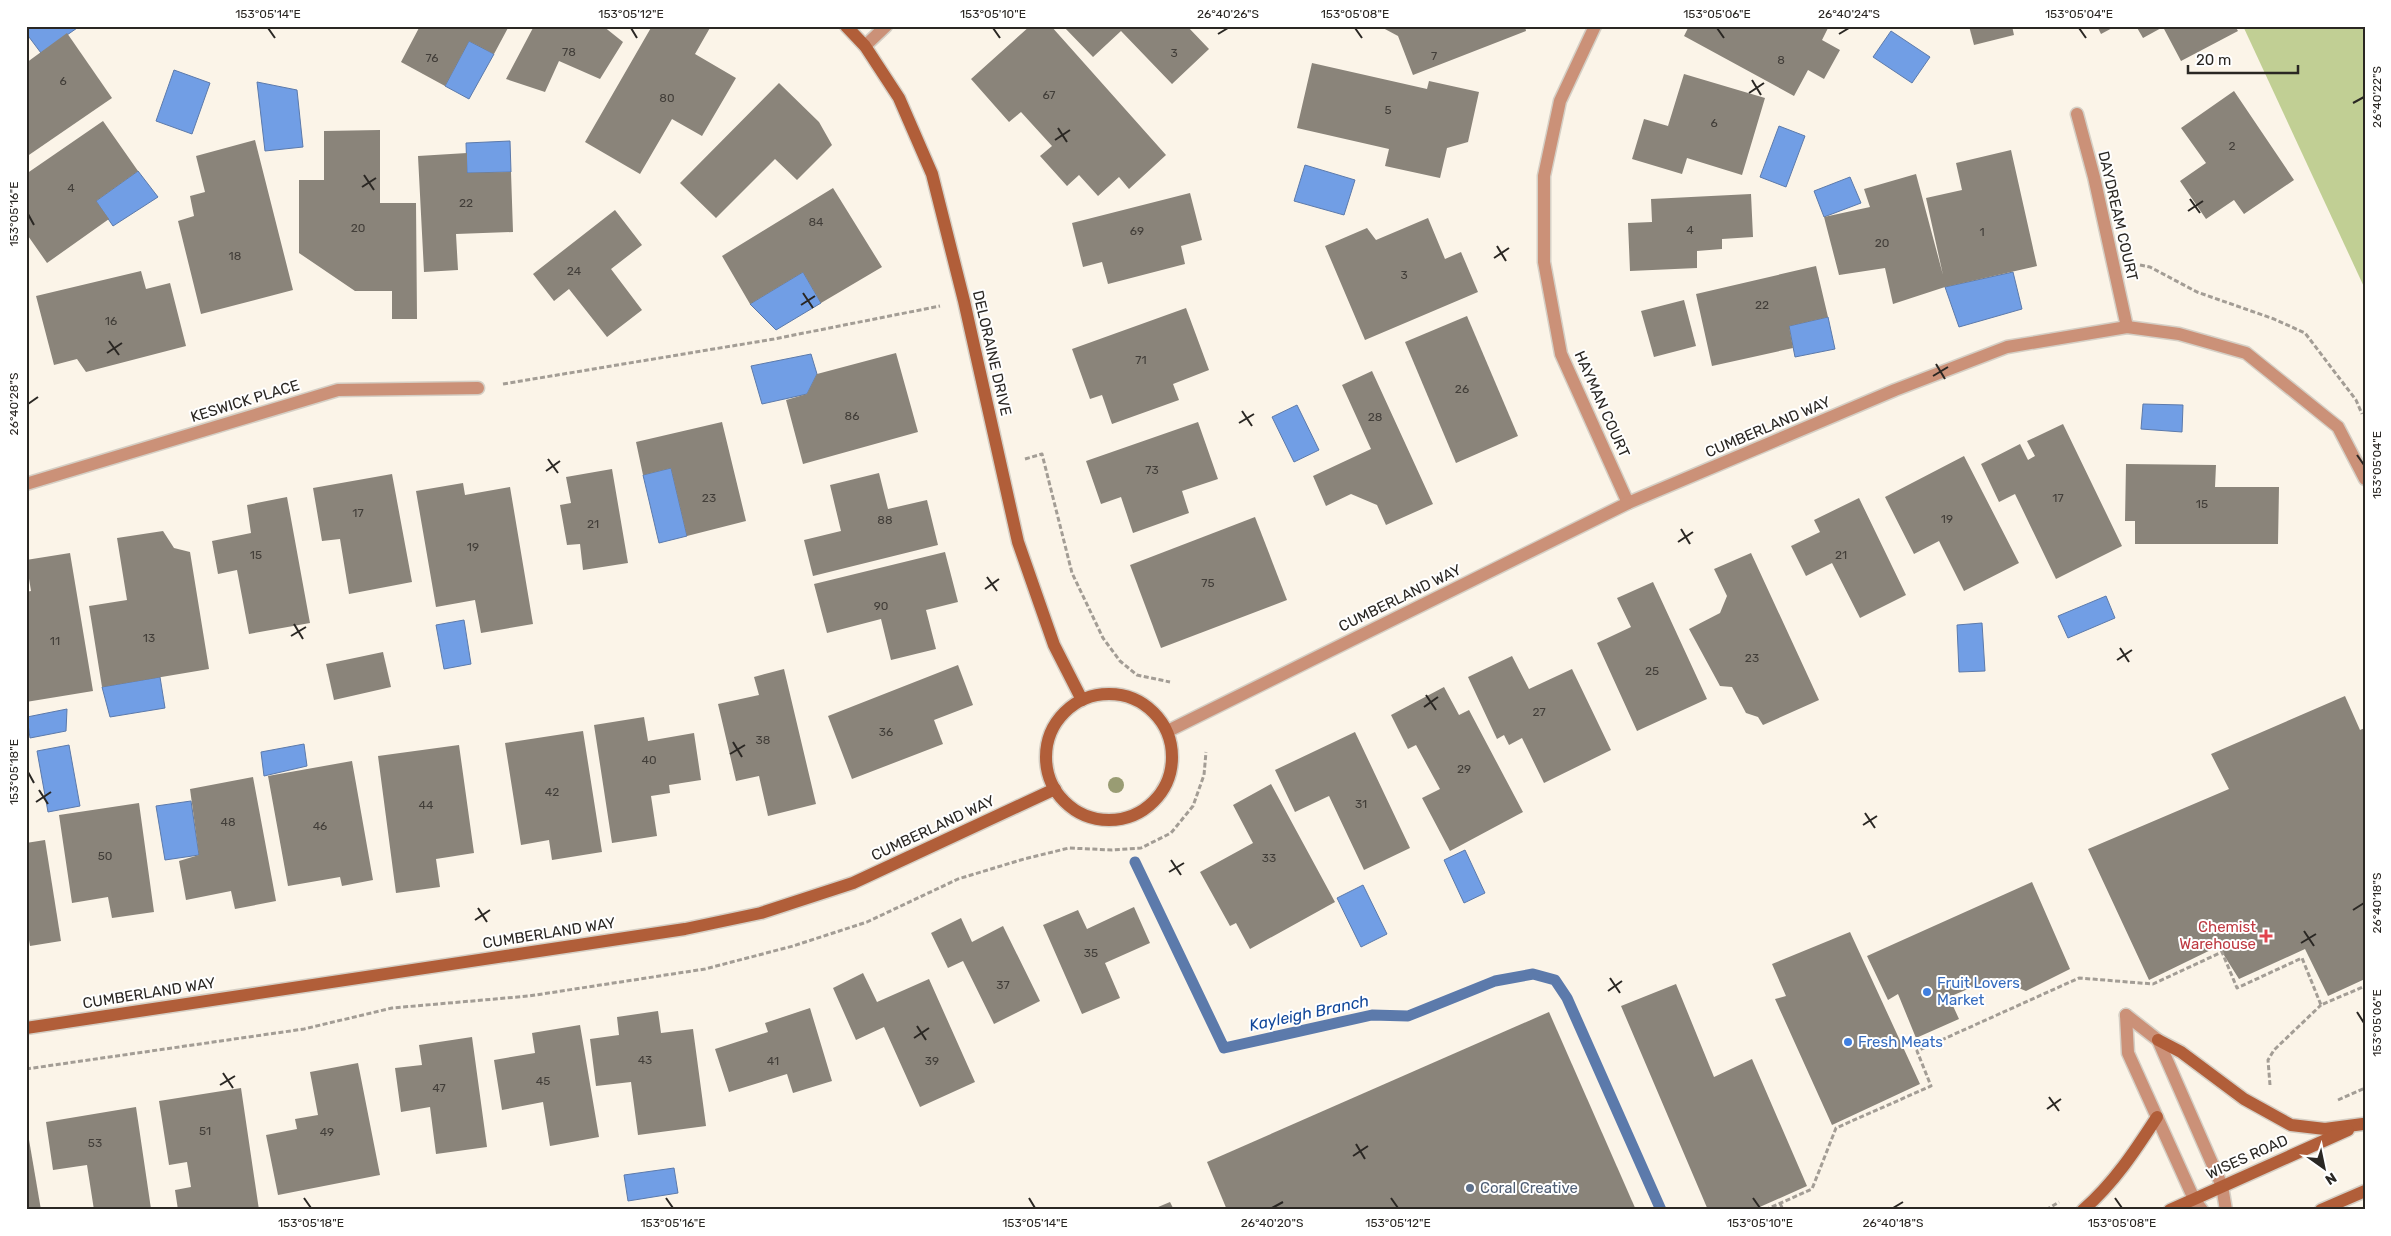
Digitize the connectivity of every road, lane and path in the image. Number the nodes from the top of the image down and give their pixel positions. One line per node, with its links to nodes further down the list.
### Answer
1 (846, 26): 4 (street, DELORAINE DRIVE)
2 (886, 26): 4 (street)
3 (1595, 26): 14 (street, HAYMAN COURT)
4 (865, 46): 7 (street, DELORAINE DRIVE)
5 (2077, 114): 6 (street, DAYDREAM COURT)
6 (2114, 268): 8 (street, DAYDREAM COURT); 10 (path)
7 (964, 301): 9 (path); 11 (street, DELORAINE DRIVE)
8 (2127, 327): 12 (street, CUMBERLAND WAY); 14 (street, CUMBERLAND WAY)
9 (478, 388): 13 (street, KESWICK PLACE)
10 (2365, 419)
11 (1000, 465): 15 (path); 16 (street, DELORAINE DRIVE)
12 (2365, 479)
13 (26, 484)
14 (1628, 503): 17 (street, CUMBERLAND WAY)
15 (1170, 682)
16 (1082, 700): 17 (street); 18 (street)
17 (1168, 732): 18 (street)
18 (1054, 789): 21 (street, CUMBERLAND WAY)
19 (2365, 986): 20 (path)
20 (2321, 1005): 24 (path); 31 (path)
21 (26, 1028)
22 (2158, 1040): 26 (street); 27 (street); 28 (street)
23 (2365, 1088): 25 (path)
24 (2272, 1092)
25 (2334, 1101)
26 (2157, 1117): 30 (street); 34 (street)
27 (2364, 1123): 28 (street, WISES ROAD)
28 (2222, 1186): 30 (street, WISES ROAD); 37 (street)
29 (2365, 1191): 38 (street)
30 (2194, 1199): 35 (street, WISES ROAD); 36 (street)
31 (1780, 1203): 32 (path); 33 (path)
32 (1765, 1210)
33 (1783, 1210)
34 (2083, 1210)
35 (2170, 1210)
36 (2202, 1210)
37 (2226, 1210)
38 (2321, 1210)

